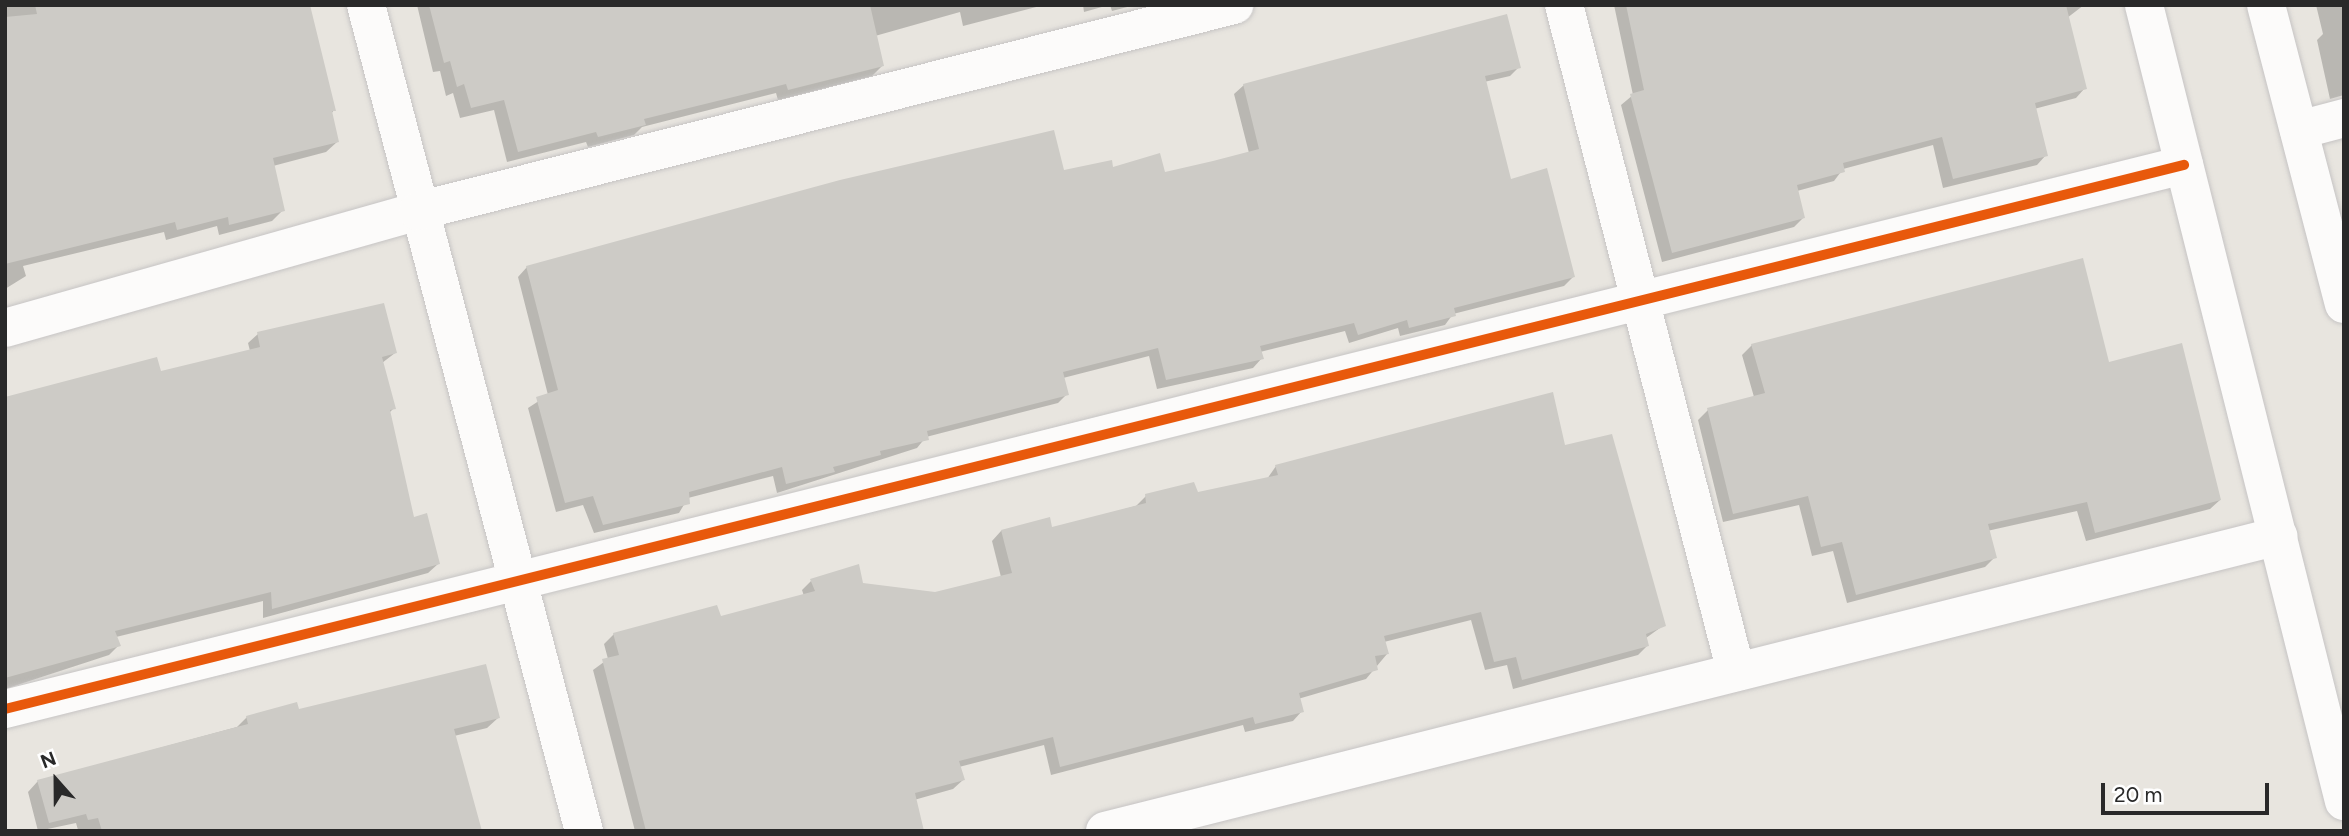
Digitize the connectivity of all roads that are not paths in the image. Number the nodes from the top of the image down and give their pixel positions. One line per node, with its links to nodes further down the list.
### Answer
1 (366, 5): 9 (street)
2 (1234, 5): 9 (street)
3 (1564, 5): 10 (street)
4 (2144, 5): 8 (street)
5 (2266, 5): 7 (street)
6 (2344, 118): 7 (street)
7 (2299, 130): 11 (street)
8 (2184, 165): 10 (street); 13 (street)
9 (418, 211): 12 (street); 14 (street)
10 (1639, 298): 14 (street); 15 (street)
11 (2344, 304)
12 (5, 328)
13 (2279, 536): 15 (street); 17 (street)
14 (518, 584): 16 (street); 19 (street)
15 (1736, 672): 20 (street)
16 (5, 709)
17 (2335, 740): 18 (street)
18 (2344, 801)
19 (584, 831)
20 (1105, 831)

